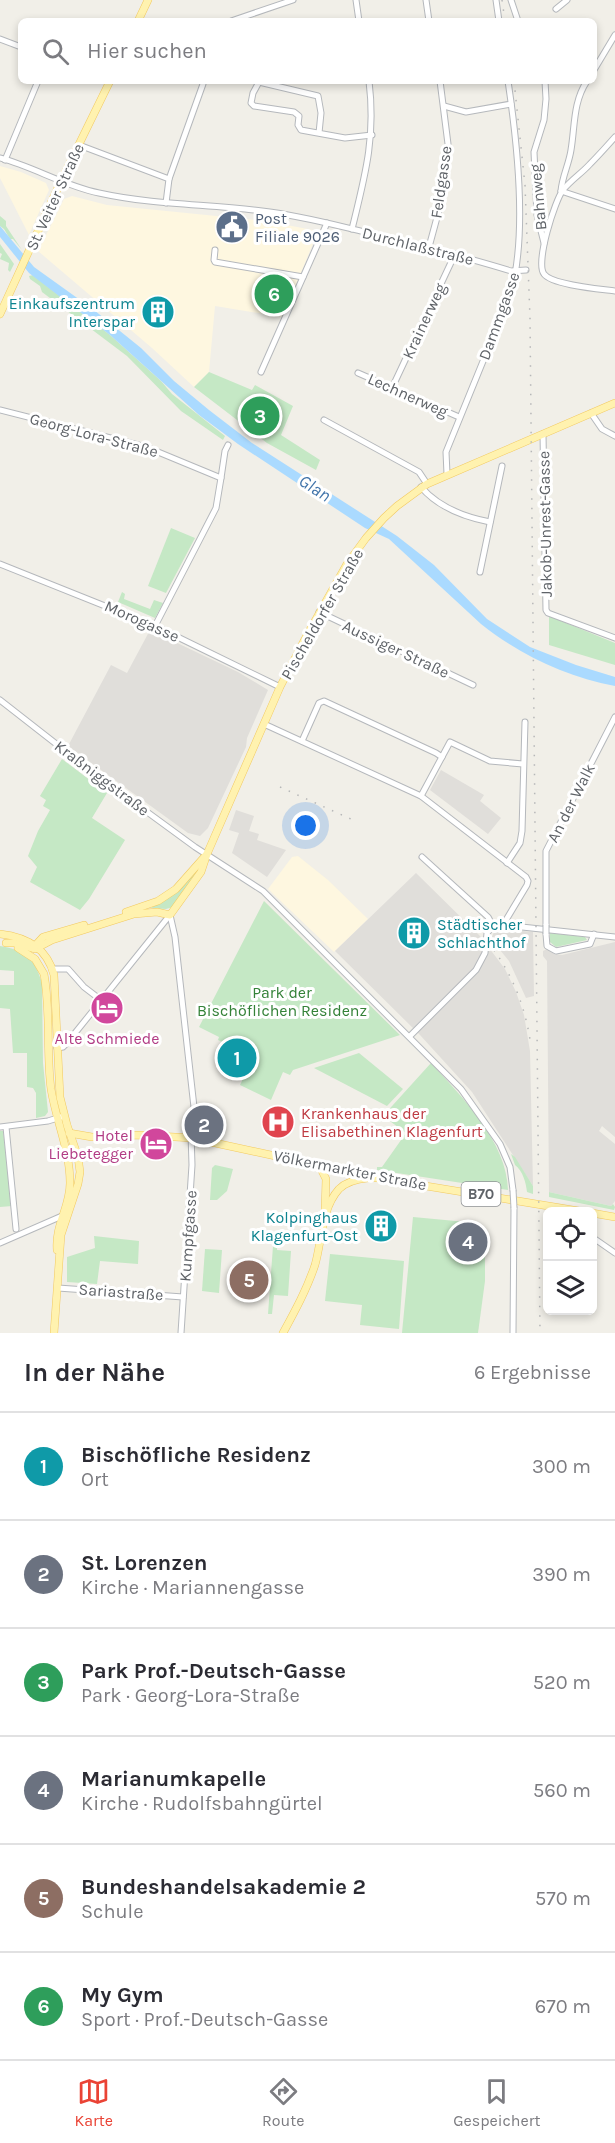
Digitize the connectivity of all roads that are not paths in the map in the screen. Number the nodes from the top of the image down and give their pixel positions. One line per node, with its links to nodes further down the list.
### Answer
1 (148, 0): 9 (main road)
2 (293, 0): 10 (street)
3 (356, 0): 11 (street)
4 (426, 0): 12 (street)
5 (495, 0): 13 (street)
6 (511, 0): 14 (street)
7 (567, 0): 8 (street)
8 (556, 9)
9 (139, 18)
10 (240, 18)
11 (359, 18)
12 (429, 18)
13 (498, 18)
14 (517, 18)
15 (615, 35): 18 (street)
16 (0, 39): 17 (street)
17 (18, 46)
18 (597, 65)
19 (37, 84): 35 (street)
20 (106, 84): 34 (main road, St. Veiter Straße)
21 (202, 84): 36 (street)
22 (258, 84): 31 (street)
23 (267, 84): 31 (street)
24 (369, 84): 32 (street)
25 (440, 84): 30 (street, Feldgasse)
26 (508, 84): 29 (street, Dammgasse)
27 (545, 84): 43 (street, Bahnweg)
28 (586, 84): 38 (street)
29 (511, 105): 30 (street); 48 (street, Dammgasse)
30 (444, 106): 44 (street, Feldgasse)
31 (319, 133): 32 (street)
32 (372, 135): 42 (street)
33 (615, 137): 38 (street)
34 (79, 145): 36 (street); 37 (main road, St. Veiter Straße)
35 (2, 159): 37 (street, Durchlaßstraße)
36 (169, 179): 39 (street)
37 (61, 181): 39 (street, Durchlaßstraße); 51 (main road, St. Veiter Straße)
38 (561, 191): 40 (street); 43 (street)
39 (166, 203): 41 (street, Durchlaßstraße)
40 (615, 208)
41 (327, 223): 42 (street, Durchlaßstraße); 49 (street)
42 (352, 229): 44 (street, Durchlaßstraße)
43 (544, 243): 50 (street)
44 (429, 248): 46 (street, Durchlaßstraße)
45 (215, 250): 49 (street)
46 (455, 254): 48 (street, Durchlaßstraße); 54 (street, Krainerweg)
47 (526, 270): 48 (street, Durchlaßstraße)
48 (517, 271): 58 (street, Dammgasse)
49 (303, 277): 52 (street)
50 (615, 291)
51 (0, 314)
52 (261, 372)
53 (358, 373): 54 (street, Lechnerweg)
54 (392, 388): 58 (street, Lechnerweg)
55 (615, 403): 57 (main road, Pischeldorfer Straße)
56 (0, 410): 65 (street, Georg-Lora-Straße)
57 (591, 413): 60 (main road, Pischeldorfer Straße); 61 (street)
58 (459, 417): 64 (street, Dammgasse)
59 (324, 420): 66 (street)
60 (543, 434): 64 (main road, Pischeldorfer Straße); 72 (street, Jakob-Unrest-Gasse)
61 (615, 436)
62 (228, 445): 65 (street)
63 (501, 466): 67 (street)
64 (447, 474): 66 (main road, Pischeldorfer Straße)
65 (221, 478): 71 (street)
66 (424, 485): 67 (street); 70 (main road, Pischeldorfer Straße)
67 (490, 522): 69 (street)
68 (0, 564): 71 (street, Morogasse)
69 (480, 572)
70 (319, 612): 73 (street, Aussiger Straße); 74 (main road, Pischeldorfer Straße)
71 (155, 626): 74 (street, Morogasse)
72 (614, 636)
73 (473, 685)
74 (280, 687): 78 (main road, Pischeldorfer Straße)
75 (0, 700): 83 (street, Kraßniggstraße)
76 (615, 717): 90 (street, An der Walk, bridge)
77 (525, 722): 81 (street)
78 (264, 724): 79 (street); 83 (main road, Pischeldorfer Straße)
79 (302, 741): 80 (street); 82 (street)
80 (442, 757): 81 (street); 82 (street)
81 (524, 764): 85 (street)
82 (421, 796): 85 (street)
83 (207, 854): 86 (main road, Pischeldorfer Straße); 93 (main road, Pischeldorfer Straße); 96 (street, Kraßniggstraße)
84 (422, 857): 88 (street)
85 (507, 863): 87 (street)
86 (170, 915): 93 (main road); 95 (street, Pischeldorfer Straße); 103 (street, Kumpfgasse)
87 (503, 925): 88 (street); 90 (street)
88 (494, 926): 96 (street)
89 (0, 934): 93 (main road)
90 (594, 934): 91 (street)
91 (615, 937)
92 (3, 943): 93 (main road)
93 (34, 949): 94 (main road); 97 (main road)
94 (52, 969): 95 (street); 98 (main road)
95 (101, 1000): 98 (street, Pischeldorfer Straße)
96 (410, 1036): 122 (street, Kraßniggstraße, bridge)
97 (48, 1039): 98 (main road); 99 (main road)
98 (57, 1048): 99 (main road)
99 (61, 1117): 100 (street); 101 (main road); 105 (main road)
100 (3, 1127): 113 (street)
101 (69, 1133): 102 (main road, B70); 104 (main road)
102 (92, 1137): 103 (main road, Völkermarkter Straße / B70); 104 (main road)
103 (192, 1138): 106 (main road, Völkermarkter Straße / B70); 118 (street, Kumpfgasse)
104 (75, 1148): 105 (main road); 110 (main road)
105 (69, 1160): 110 (main road)
106 (319, 1167): 107 (main road, Völkermarkter Straße / B70); 112 (main road)
107 (377, 1178): 108 (main road, Völkermarkter Straße / B70); 112 (main road, B70)
108 (554, 1207)
109 (597, 1214): 111 (main road)
110 (65, 1215): 115 (street); 117 (main road)
111 (615, 1217)
112 (325, 1220): 121 (main road, B70)
113 (16, 1228)
114 (597, 1240): 116 (street)
115 (0, 1243)
116 (615, 1252)
117 (58, 1288): 118 (street, Sariastraße); 119 (main road)
118 (183, 1297): 120 (street, Kumpfgasse)
119 (54, 1333)
120 (181, 1333)
121 (284, 1333)
122 (513, 1333)

